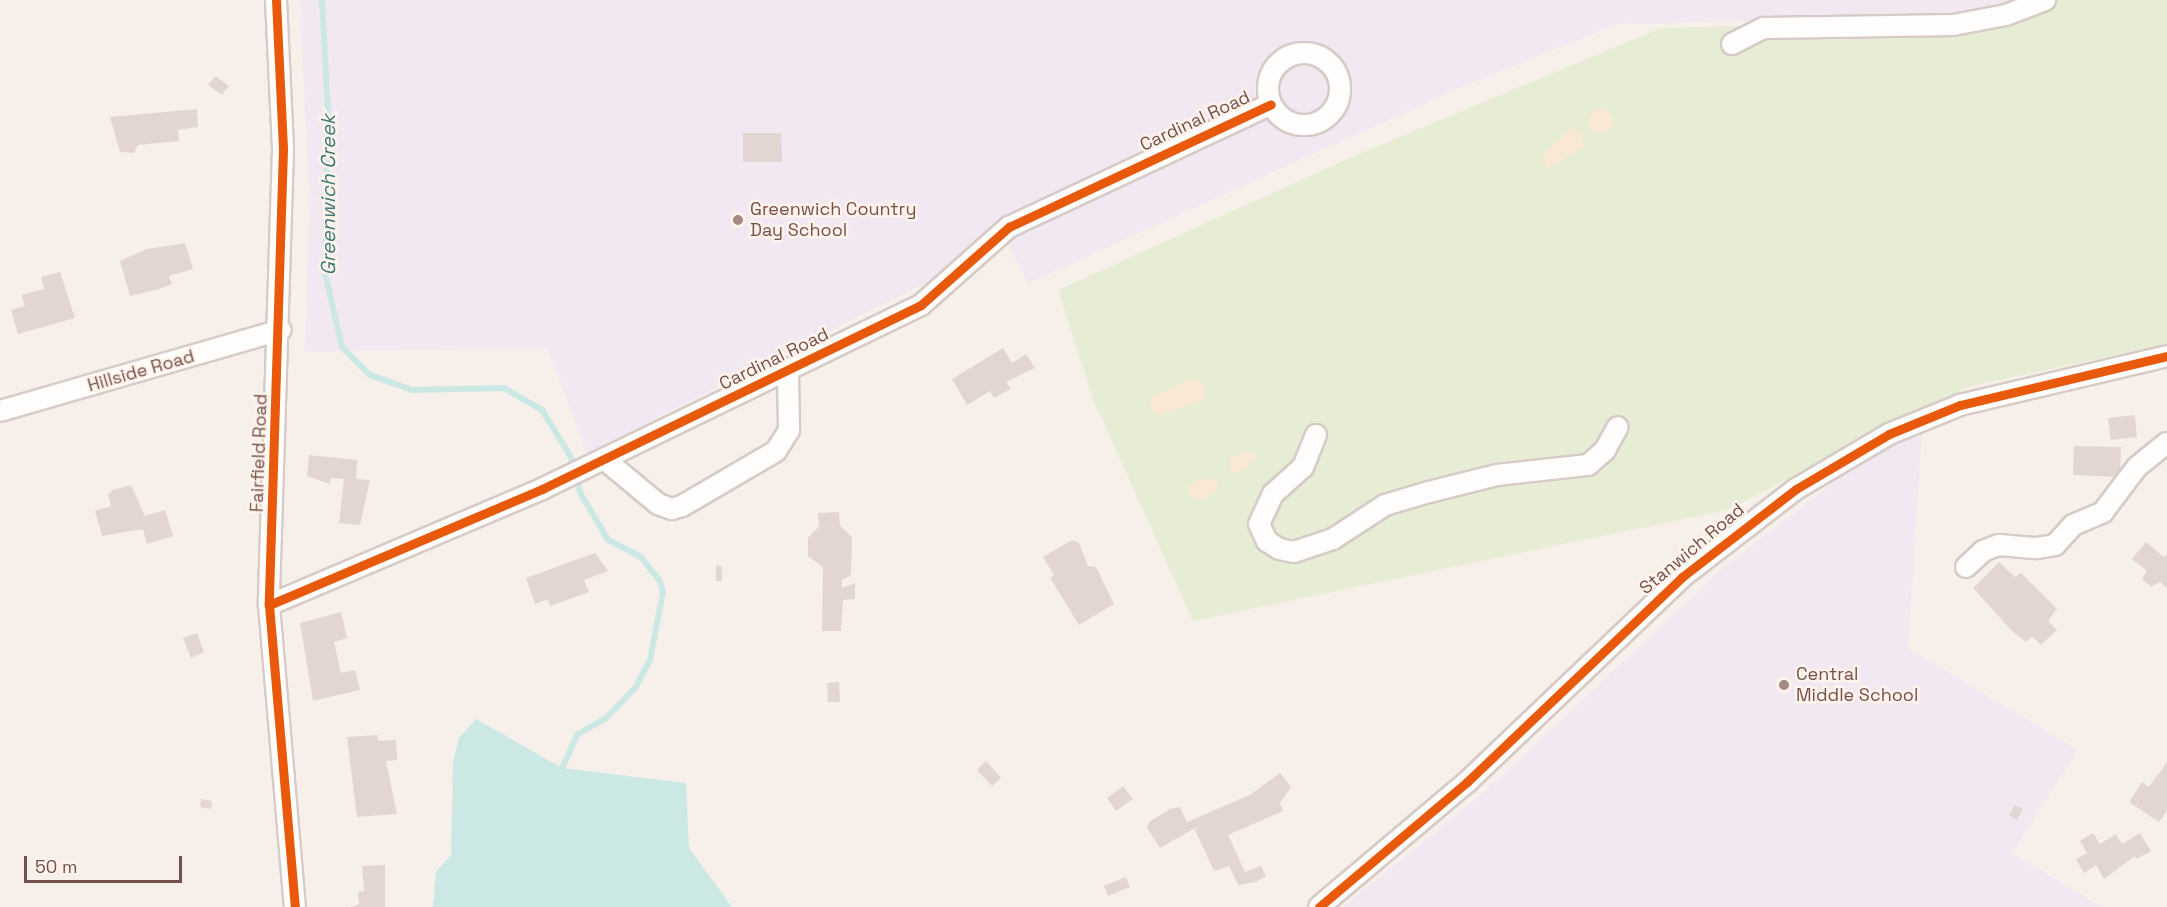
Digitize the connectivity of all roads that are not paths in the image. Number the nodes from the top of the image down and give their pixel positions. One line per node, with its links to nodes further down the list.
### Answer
1 (276, 0): 5 (street, Fairfield Road)
2 (2045, 0): 3 (street)
3 (1732, 44)
4 (1270, 104): 7 (street, Cardinal Road)
5 (281, 330): 8 (street, Hillside Road); 14 (street, Fairfield Road)
6 (2167, 356): 16 (street, Stanwich Road)
7 (788, 371): 12 (street, Cardinal Road); 12 (street)
8 (0, 411)
9 (1618, 427): 10 (street)
10 (1316, 435)
11 (2167, 443): 13 (street)
12 (604, 459): 14 (street, Cardinal Road)
13 (1966, 567)
14 (269, 605): 15 (street, Fairfield Road)
15 (295, 907)
16 (1319, 907)

